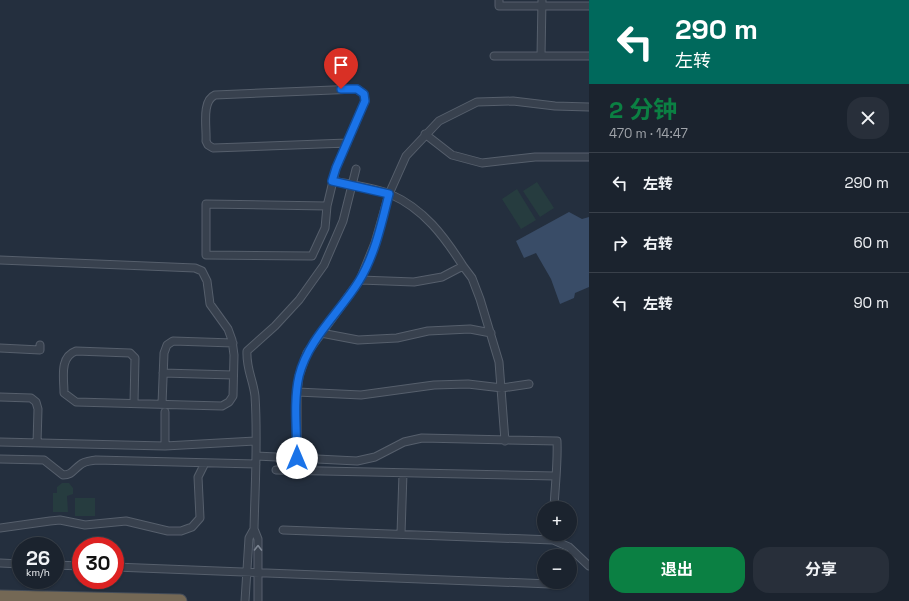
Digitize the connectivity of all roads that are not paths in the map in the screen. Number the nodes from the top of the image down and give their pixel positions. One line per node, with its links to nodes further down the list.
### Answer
1 (499, 0): 2 (street)
2 (542, 3): 3 (street); 5 (street)
3 (589, 6)
4 (494, 56): 5 (street)
5 (541, 56): 6 (street)
6 (589, 56)
7 (589, 107): 8 (street)
8 (425, 134): 10 (street); 14 (street)
9 (347, 143): 9 (street); 12 (street)
10 (589, 156)
11 (356, 169): 13 (street)
12 (332, 181): 13 (street); 15 (street)
13 (352, 185): 14 (street); 33 (street)
14 (389, 194): 17 (street); 18 (street)
15 (327, 206): 15 (street)
16 (0, 260): 21 (street)
17 (463, 266): 18 (street); 20 (street)
18 (360, 280): 19 (street)
19 (322, 333): 20 (street); 28 (street)
20 (491, 333): 27 (street)
21 (233, 343): 24 (street); 25 (street)
22 (40, 345): 23 (street)
23 (0, 348)
24 (163, 373): 25 (street); 31 (street)
25 (233, 375): 31 (street)
26 (529, 384): 27 (street)
27 (502, 388): 28 (street); 34 (street)
28 (297, 392): 39 (street)
29 (0, 397): 36 (street)
30 (134, 403): 30 (street); 31 (street)
31 (162, 404)
32 (165, 412): 37 (street)
33 (256, 441): 37 (street); 38 (street)
34 (505, 441): 39 (street); 45 (street)
35 (0, 442): 36 (street)
36 (37, 443): 37 (street)
37 (165, 446)
38 (256, 456): 39 (street); 42 (street)
39 (297, 458)
40 (0, 459): 41 (street)
41 (205, 463): 42 (street); 47 (street)
42 (256, 464): 48 (street)
43 (276, 470): 44 (street)
44 (404, 473): 45 (street); 50 (street)
45 (555, 476): 46 (street)
46 (554, 501)
47 (0, 528)
48 (254, 529): 57 (street); 58 (street, one-way to 48)
49 (283, 530): 50 (street)
50 (401, 534): 51 (street)
51 (537, 537)
52 (559, 541): 55 (street)
53 (0, 563): 54 (street)
54 (12, 564)
55 (589, 566)
56 (124, 567): 57 (street)
57 (247, 571): 58 (street); 62 (street)
58 (257, 571): 59 (street); 63 (street)
59 (537, 583)
60 (0, 597): 61 (highway)
61 (180, 601)
62 (245, 601)
63 (258, 601)

